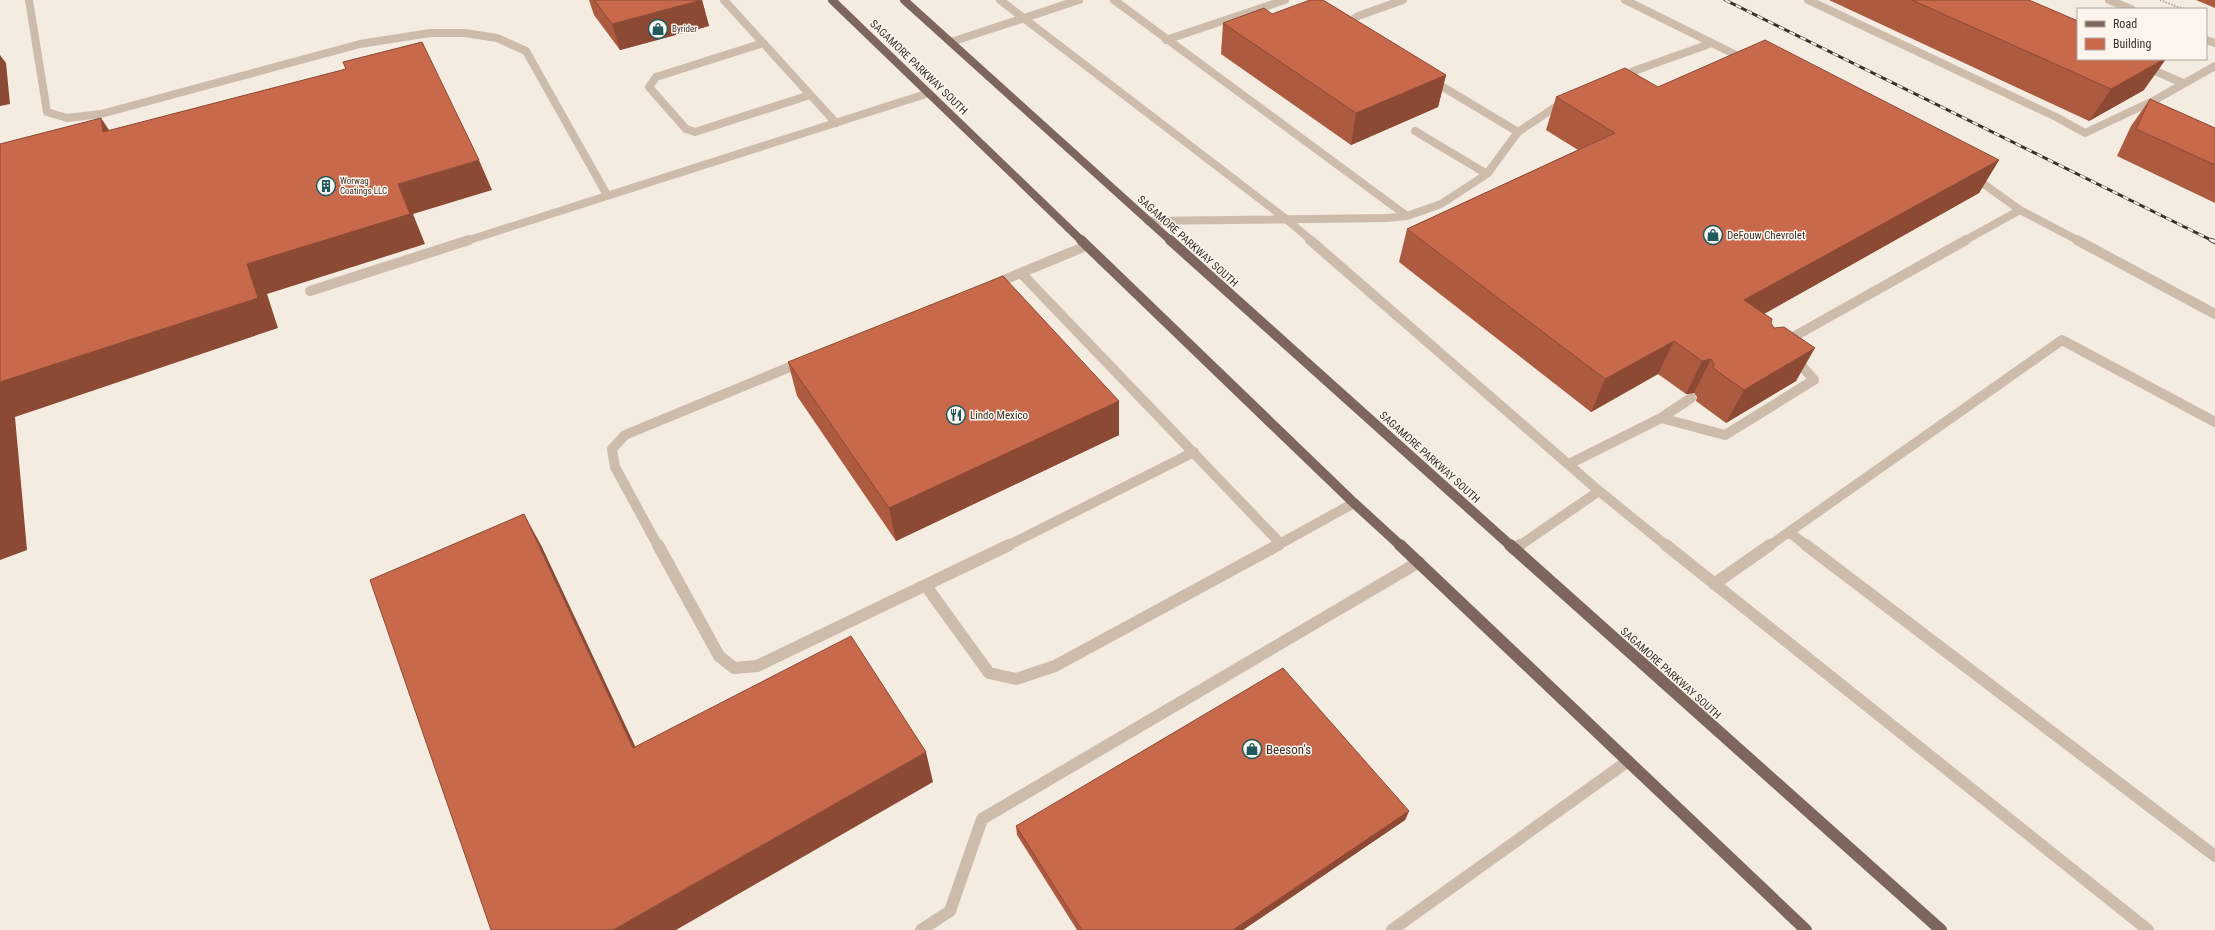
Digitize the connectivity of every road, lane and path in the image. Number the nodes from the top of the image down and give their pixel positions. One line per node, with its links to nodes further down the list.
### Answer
1 (29, 0): 36 (street)
2 (724, 0): 20 (street)
3 (832, 0): 28 (main road, SAGAMORE PARKWAY SOUTH)
4 (904, 0): 19 (main road, SAGAMORE PARKWAY SOUTH)
5 (1000, 0): 16 (street)
6 (1079, 0): 16 (street)
7 (1114, 0): 18 (street)
8 (1285, 0): 18 (street)
9 (1403, 0): 17 (street)
10 (1625, 0): 21 (street)
11 (1808, 0): 27 (street)
12 (2109, 0): 14 (street)
13 (2160, 0): 15 (path)
14 (2129, 8)
15 (2180, 8)
16 (1021, 18): 19 (street); 39 (street)
17 (1355, 34)
18 (1166, 40): 38 (street)
19 (951, 42): 40 (main road, SAGAMORE PARKWAY SOUTH)
20 (763, 43): 29 (street); 29 (street)
21 (1712, 43): 23 (street); 26 (street)
22 (2129, 60): 27 (street)
23 (1754, 64)
24 (2215, 66): 27 (street)
25 (1423, 75): 33 (street)
26 (1606, 81)
27 (2183, 83)
28 (929, 93): 31 (street); 41 (main road, SAGAMORE PARKWAY SOUTH)
29 (810, 95): 31 (street)
30 (1572, 96): 33 (street)
31 (836, 123): 36 (street)
32 (1415, 131): 35 (street)
33 (1518, 132): 35 (street)
34 (1964, 172): 37 (street)
35 (1487, 174): 38 (street)
36 (607, 195): 44 (street)
37 (2020, 210): 45 (street); 48 (street)
38 (1407, 216): 39 (street)
39 (1286, 219): 40 (street); 51 (street)
40 (1148, 221): 56 (main road, SAGAMORE PARKWAY SOUTH)
41 (1086, 246): 42 (street); 53 (main road, SAGAMORE PARKWAY SOUTH)
42 (1021, 273): 43 (street); 50 (street)
43 (984, 288)
44 (310, 291)
45 (2215, 314)
46 (814, 358): 59 (street)
47 (1691, 398): 48 (street)
48 (1661, 418): 51 (street)
49 (2215, 422): 54 (street)
50 (1194, 452): 55 (street); 59 (street)
51 (1569, 464): 52 (street)
52 (1599, 491): 56 (street); 58 (street)
53 (1354, 503): 55 (street); 57 (main road, SAGAMORE PARKWAY SOUTH)
54 (1789, 532): 58 (street); 61 (street)
55 (1280, 543): 59 (street)
56 (1514, 549): 65 (main road, SAGAMORE PARKWAY SOUTH)
57 (1419, 562): 60 (main road, SAGAMORE PARKWAY SOUTH); 62 (street)
58 (1714, 584): 66 (street)
59 (926, 586)
60 (1628, 761): 63 (street); 64 (main road, SAGAMORE PARKWAY SOUTH)
61 (2215, 856)
62 (921, 930)
63 (1392, 930)
64 (1806, 930)
65 (1941, 930)
66 (2148, 930)

